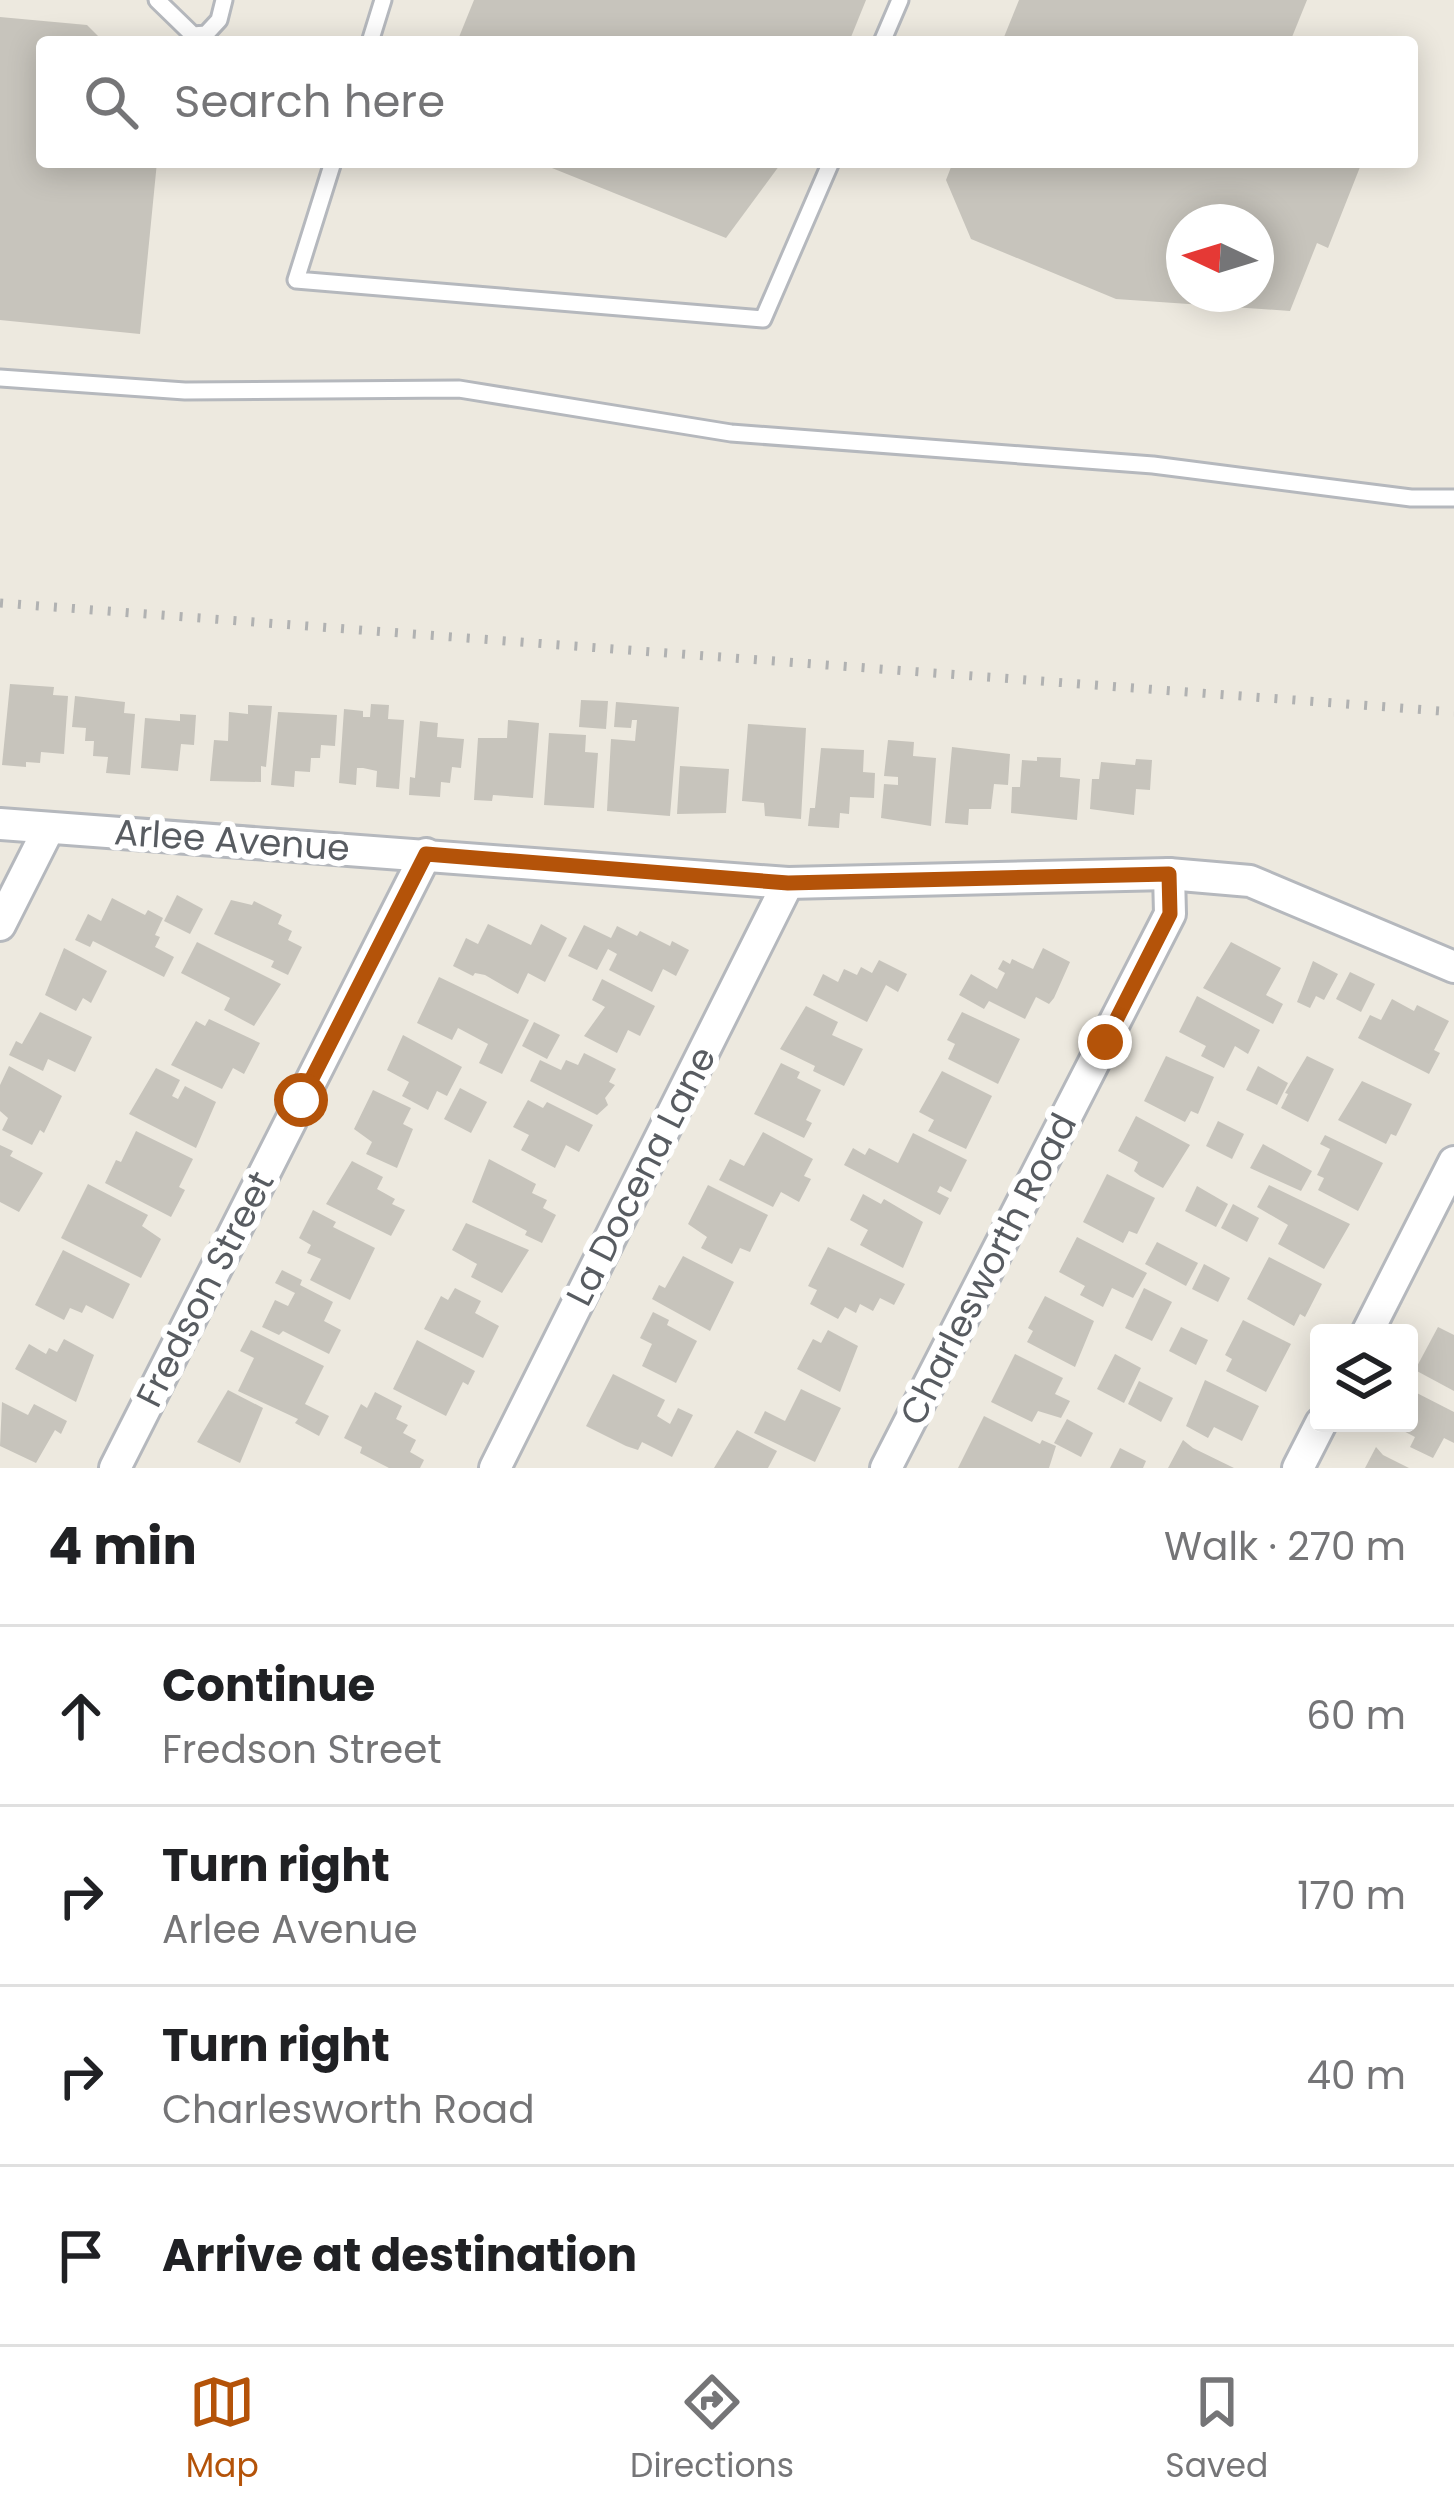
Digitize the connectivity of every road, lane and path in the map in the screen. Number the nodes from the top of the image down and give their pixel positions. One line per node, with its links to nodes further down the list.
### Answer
1 (157, 0): 2 (lane)
2 (224, 0)
3 (383, 0): 5 (lane)
4 (900, 0): 6 (lane)
5 (372, 36)
6 (885, 36)
7 (331, 168): 8 (lane)
8 (828, 168)
9 (0, 378): 10 (lane)
10 (1454, 498)
11 (0, 824): 12 (street, Arlee Avenue)
12 (49, 828): 13 (street, Arlee Avenue); 16 (street)
13 (426, 854): 15 (street, Arlee Avenue); 21 (street, Fredson Street)
14 (1169, 874): 15 (street, Arlee Avenue); 17 (street, Arlee Avenue); 23 (street, Charlesworth Road)
15 (788, 883): 22 (street, La Docena Lane)
16 (0, 925)
17 (1454, 967)
18 (1454, 1162): 19 (street)
19 (1371, 1324)
20 (1316, 1432): 24 (street)
21 (115, 1468)
22 (495, 1468)
23 (886, 1468)
24 (1298, 1468)

